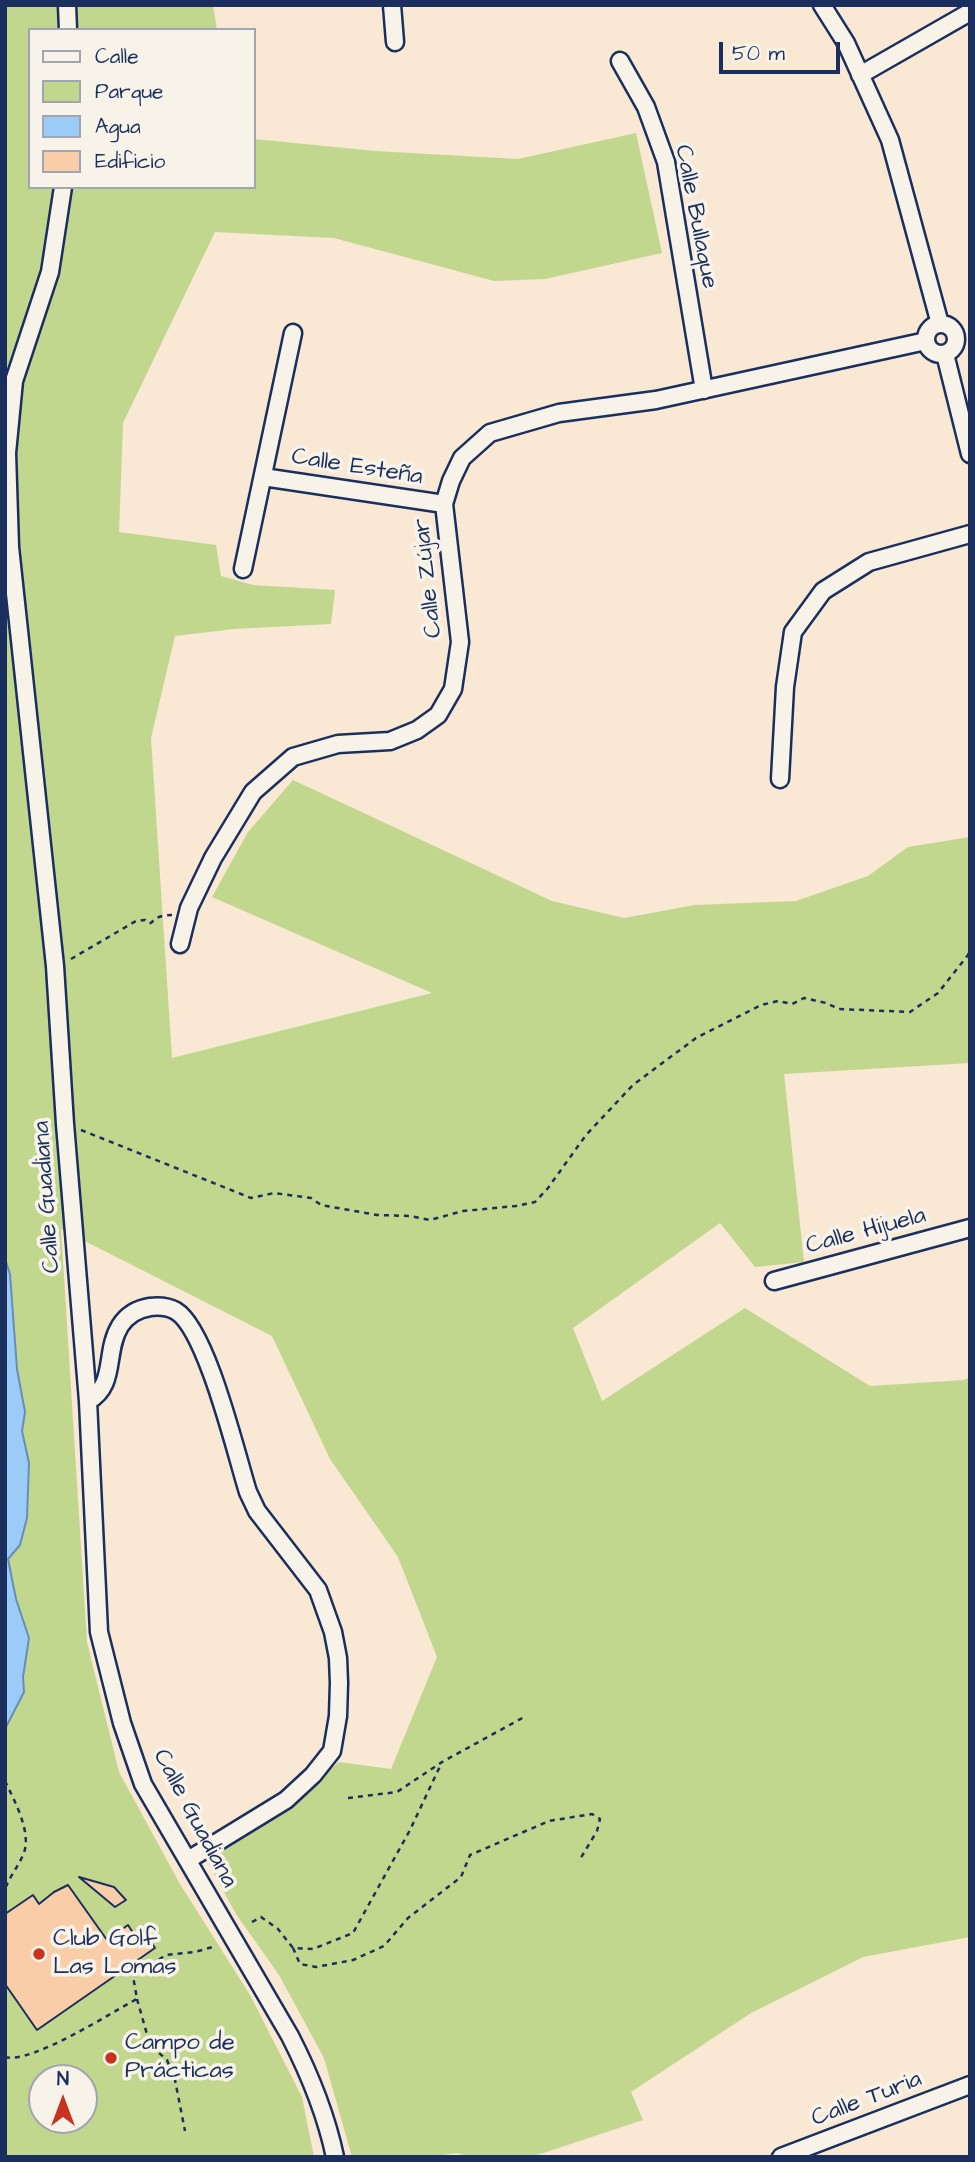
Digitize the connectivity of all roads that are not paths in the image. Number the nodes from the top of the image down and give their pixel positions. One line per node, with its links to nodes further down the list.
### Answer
1 (67, 5): 5 (street)
2 (392, 5): 6 (street)
3 (821, 5): 8 (street)
4 (970, 12): 8 (street)
5 (68, 28)
6 (395, 42)
7 (620, 61): 15 (street, Calle Bullaque)
8 (860, 75): 10 (street)
9 (63, 189): 25 (street, Calle Guadiana)
10 (940, 324): 12 (street); 13 (street)
11 (293, 333): 17 (street, Calle Esteña)
12 (962, 333): 14 (street)
13 (926, 341): 14 (street); 15 (street, Calle Zújar)
14 (945, 354): 16 (street)
15 (704, 390): 18 (street, Calle Zújar)
16 (970, 454)
17 (263, 477): 18 (street, Calle Esteña); 20 (street, Calle Esteña)
18 (444, 504): 22 (street, Calle Zújar)
19 (970, 534): 21 (street)
20 (243, 569)
21 (780, 779)
22 (180, 944)
23 (970, 1228): 24 (street, Calle Hijuela)
24 (774, 1281)
25 (88, 1401): 26 (street, Calle Guadiana); 26 (street)
26 (188, 1860): 28 (street, Calle Guadiana)
27 (970, 2085): 29 (street, Calle Turia)
28 (335, 2157)
29 (781, 2157)

